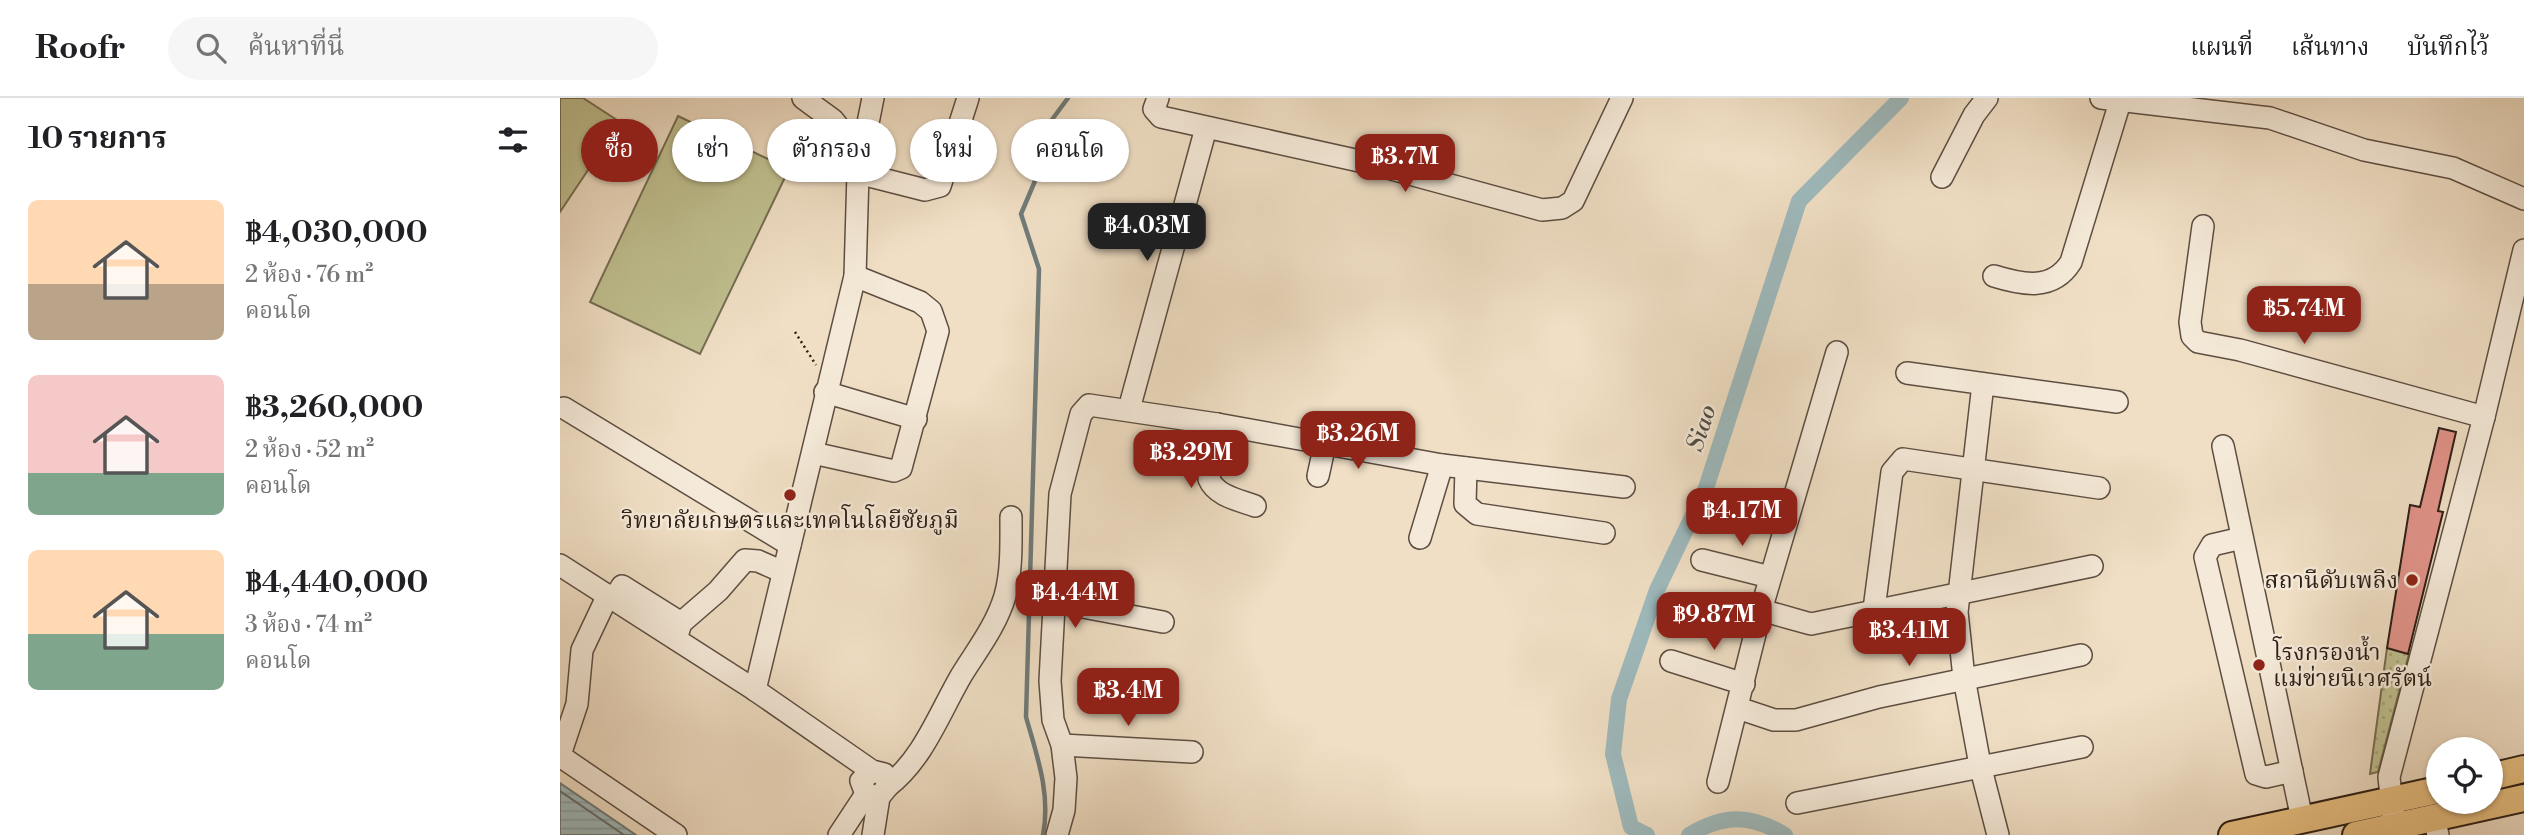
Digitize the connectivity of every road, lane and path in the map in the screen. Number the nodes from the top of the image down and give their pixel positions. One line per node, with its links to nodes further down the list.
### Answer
1 (803, 98): 8 (street)
2 (873, 98): 9 (street)
3 (968, 98): 12 (street)
4 (1158, 98): 10 (street)
5 (1622, 98): 10 (street)
6 (1987, 98): 11 (street)
7 (2110, 100): 14 (street); 18 (street)
8 (832, 119)
9 (868, 119)
10 (1206, 128): 26 (street)
11 (1942, 177)
12 (896, 178)
13 (858, 182): 17 (street)
14 (2524, 199)
15 (2203, 226): 27 (street)
16 (2524, 250): 27 (street)
17 (855, 276): 23 (street); 28 (street)
18 (1994, 276)
19 (795, 332): 23 (path)
20 (1837, 352): 49 (street)
21 (1907, 373): 22 (street)
22 (1983, 384): 24 (street); 34 (street)
23 (826, 387): 28 (street); 32 (street)
24 (2117, 402)
25 (564, 408): 44 (street)
26 (1129, 410): 29 (street); 52 (street)
27 (2484, 417): 79 (street)
28 (916, 419): 32 (street)
29 (1217, 424): 30 (street); 39 (street)
30 (1325, 444): 33 (street); 36 (street)
31 (2223, 446): 43 (street)
32 (813, 453): 44 (street)
33 (1442, 466): 35 (street); 42 (street)
34 (1974, 467): 38 (street); 50 (street); 53 (street)
35 (1465, 468): 37 (street); 41 (street)
36 (1318, 475)
37 (1624, 487)
38 (2099, 488)
39 (1255, 506)
40 (1011, 517): 75 (street)
41 (1604, 533)
42 (1420, 538)
43 (2242, 538): 57 (street); 58 (street)
44 (790, 545): 48 (street)
45 (1702, 560): 49 (street)
46 (560, 565): 51 (street)
47 (2092, 566): 50 (street)
48 (783, 572): 56 (street); 63 (street)
49 (1770, 578): 54 (street)
50 (1958, 593): 53 (street); 61 (street)
51 (611, 597): 56 (street); 64 (street)
52 (1056, 602): 55 (street); 66 (street)
53 (1874, 609): 54 (street)
54 (1761, 610): 62 (street)
55 (1163, 622)
56 (678, 631): 63 (street)
57 (2265, 643): 58 (street); 72 (street)
58 (2227, 651): 72 (street)
59 (2081, 655): 61 (street)
60 (1671, 661): 62 (street)
61 (1964, 678): 65 (street); 70 (street)
62 (1744, 684): 65 (street)
63 (755, 690): 75 (street)
64 (568, 702): 69 (street)
65 (1738, 708): 74 (street)
66 (1062, 745): 68 (street); 85 (street)
67 (2082, 747): 70 (street)
68 (1192, 752)
69 (560, 755): 82 (street)
70 (1980, 765): 78 (street); 86 (street)
71 (2524, 769): 73 (main road)
72 (2292, 771): 80 (street)
73 (2503, 774)
74 (1718, 782)
75 (878, 792): 83 (street); 84 (street)
76 (2426, 796): 79 (main road)
77 (2524, 798): 81 (main road)
78 (1797, 803)
79 (2393, 814): 80 (main road); 81 (main road); 88 (main road)
80 (2302, 819): 87 (main road)
81 (2436, 826)
82 (676, 835)
83 (839, 835)
84 (873, 835)
85 (1057, 835)
86 (1997, 835)
87 (2232, 835)
88 (2356, 835)

